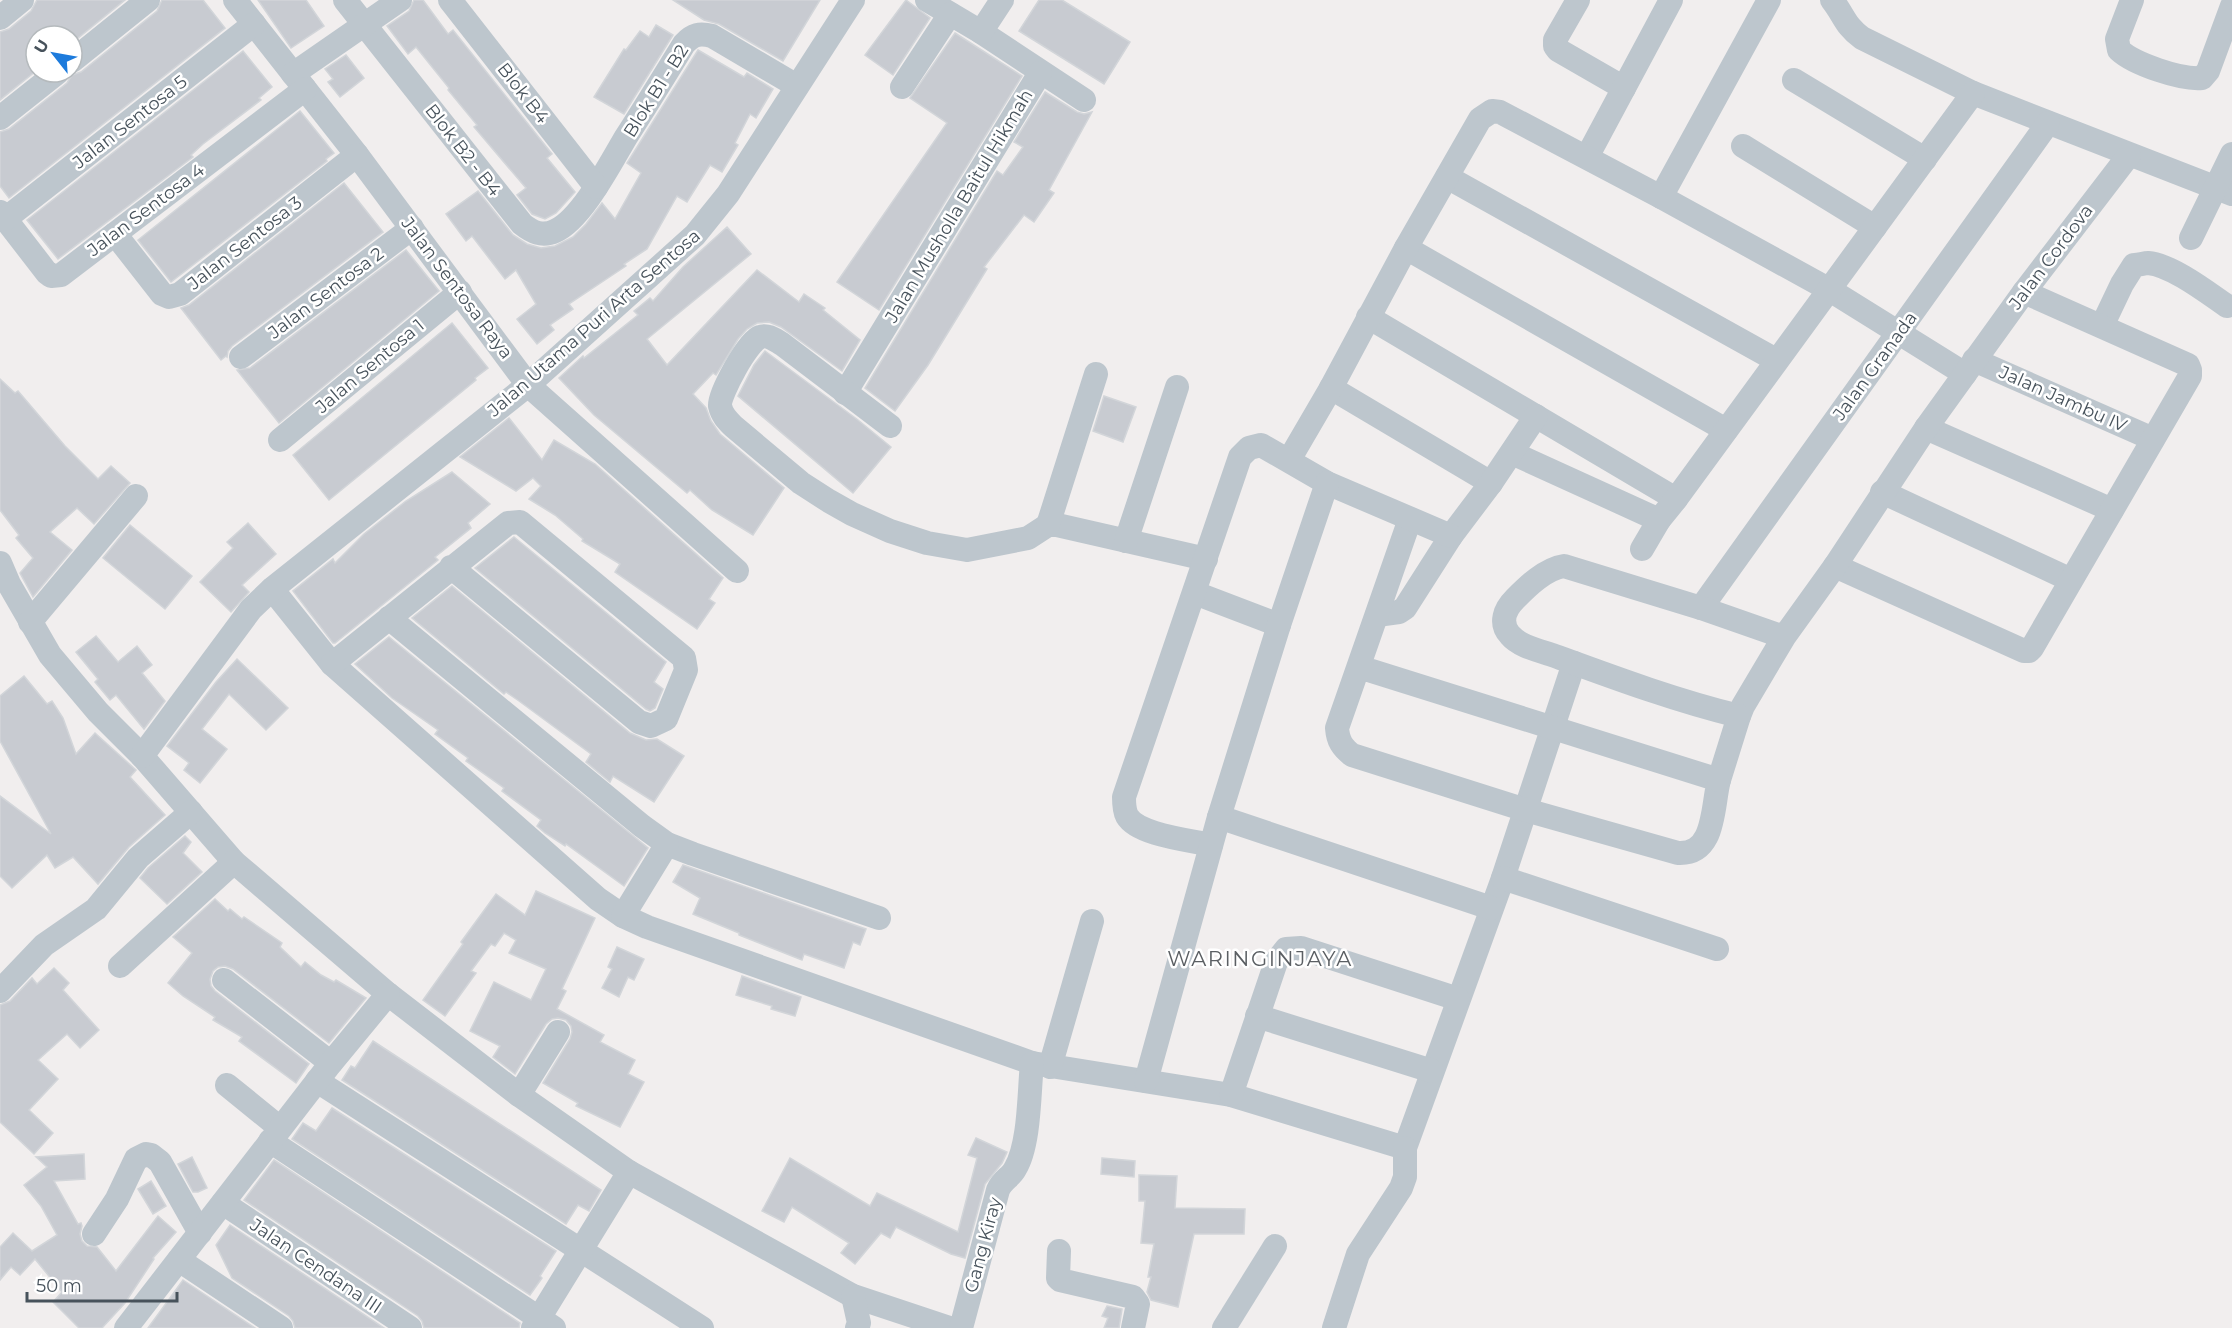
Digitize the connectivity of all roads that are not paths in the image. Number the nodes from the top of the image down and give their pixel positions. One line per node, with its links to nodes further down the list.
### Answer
1 (22, 0): 17 (street)
2 (148, 0): 21 (street)
3 (235, 0): 18 (street, Jalan Sentosa Raya)
4 (345, 0): 19 (street, Blok B2 - B4)
5 (400, 0): 19 (street, Jalan Sentosa 4)
6 (450, 0): 40 (street, Blok B4)
7 (853, 0): 26 (street, Jalan Utama Puri Arta Sentosa)
8 (927, 0): 16 (street, Jalan Musholla Baitul Hikmah)
9 (1002, 0): 20 (street)
10 (1578, 0): 28 (street)
11 (1671, 0): 28 (street)
12 (1769, 0): 42 (street)
13 (1833, 0): 29 (street)
14 (2132, 0): 15 (street)
15 (2232, 6)
16 (950, 14): 20 (street, Jalan Musholla Baitul Hikmah); 27 (street)
17 (0, 18)
18 (254, 24): 24 (street, Jalan Sentosa Raya); 43 (street, Jalan Sentosa 5)
19 (364, 25): 24 (street, Jalan Sentosa 4); 40 (street, Blok B2 - B4)
20 (981, 32): 22 (street, Jalan Musholla Baitul Hikmah)
21 (84, 51)
22 (1040, 73): 30 (street); 63 (street, Jalan Musholla Baitul Hikmah)
23 (1794, 80): 38 (street)
24 (299, 82): 36 (street, Jalan Sentosa Raya); 46 (street, Jalan Sentosa 4)
25 (43, 84): 31 (street)
26 (797, 86): 40 (street, Blok B1 - B2); 60 (street, Jalan Utama Puri Arta Sentosa)
27 (902, 87)
28 (1624, 88): 37 (street)
29 (1973, 93): 32 (street); 38 (street)
30 (1084, 100)
31 (0, 118)
32 (2048, 123): 34 (street); 55 (street, Jalan Granada)
33 (1743, 146): 44 (street)
34 (2129, 154): 41 (street); 51 (street, Jalan Cordova)
35 (2232, 154): 41 (street)
36 (357, 155): 45 (street, Jalan Sentosa Raya); 46 (street, Jalan Sentosa 3)
37 (1587, 157): 39 (street, Jalan Jambu IV); 42 (street, Jalan Jambu IV)
38 (1925, 159): 44 (street)
39 (1447, 177): 48 (street); 57 (street)
40 (596, 187)
41 (2224, 191): 47 (street)
42 (1661, 197): 49 (street, Jalan Jambu IV)
43 (3, 216): 46 (street, Jalan Sentosa 4)
44 (1875, 227): 49 (street)
45 (412, 228): 50 (street, Jalan Sentosa Raya); 56 (street, Jalan Sentosa 2)
46 (115, 234)
47 (2191, 238)
48 (1406, 248): 53 (street); 67 (street)
49 (1830, 290): 55 (street, Jalan Jambu IV); 57 (street)
50 (460, 292): 60 (street, Jalan Sentosa Raya); 69 (street, Jalan Sentosa 1)
51 (2024, 292): 54 (street); 58 (street, Jalan Cordova)
52 (2227, 306): 54 (street)
53 (1368, 317): 62 (street); 64 (street)
54 (2103, 326): 68 (street)
55 (1898, 332): 58 (street, Jalan Jambu IV); 92 (street, Jalan Granada)
56 (241, 357)
57 (1776, 360): 67 (street)
58 (1969, 367): 66 (street, Jalan Cordova); 68 (street, Jalan Jambu IV)
59 (1096, 374): 80 (street)
60 (528, 384): 87 (street, Jalan Sentosa Raya); 90 (street, Jalan Utama Puri Arta Sentosa)
61 (1177, 387): 82 (street)
62 (1331, 388): 71 (street); 73 (street)
63 (845, 393): 65 (street); 80 (street)
64 (1536, 416): 70 (street); 76 (street)
65 (890, 426)
66 (1926, 428): 74 (street, Jalan Cordova); 77 (street)
67 (1726, 430): 76 (street)
68 (2153, 439): 77 (street)
69 (280, 440)
70 (1512, 453): 73 (street); 79 (street)
71 (1289, 460): 72 (street); 84 (street)
72 (1327, 483): 78 (street); 96 (street)
73 (1491, 483): 81 (street)
74 (1882, 492): 85 (street, Jalan Cordova); 89 (street)
75 (136, 496): 95 (street)
76 (1676, 499): 79 (street)
77 (2112, 510): 89 (street)
78 (1410, 519): 81 (street); 93 (street)
79 (1659, 520): 83 (street)
80 (1048, 525): 82 (street)
81 (1451, 536): 93 (street)
82 (1126, 541): 84 (street)
83 (1642, 549)
84 (1206, 559): 91 (street)
85 (1835, 566): 89 (street); 97 (street, Jalan Cordova)
86 (451, 567): 86 (street); 94 (street)
87 (737, 571)
88 (3, 580): 95 (street)
89 (2071, 580)
90 (272, 589): 99 (street); 103 (street, Jalan Utama Puri Arta Sentosa)
91 (1195, 593): 96 (street); 109 (street)
92 (1701, 608): 97 (street); 98 (street)
93 (1377, 615): 100 (street)
94 (389, 618): 99 (street); 108 (street)
95 (30, 622): 103 (street)
96 (1279, 625): 107 (street)
97 (1784, 637): 101 (street, Jalan Cordova)
98 (1574, 663): 101 (street); 102 (street)
99 (332, 664): 113 (street)
100 (1359, 668): 102 (street); 105 (street)
101 (1739, 716): 104 (street, Jalan Cordova)
102 (1552, 729): 104 (street); 105 (street)
103 (142, 756): 106 (street)
104 (1719, 780): 105 (street, Jalan Cordova)
105 (1526, 810): 111 (street)
106 (191, 812): 110 (street); 119 (street)
107 (1219, 817): 109 (street); 112 (street)
108 (668, 844): 113 (street); 114 (street)
109 (1211, 845): 127 (street)
110 (234, 862): 117 (street); 120 (street)
111 (1503, 878): 112 (street); 116 (street)
112 (1491, 908): 121 (street)
113 (623, 915): 124 (street)
114 (879, 918)
115 (1092, 921): 124 (street, Gang Kiray)
116 (1717, 949)
117 (120, 966)
118 (224, 980): 126 (street)
119 (0, 990)
120 (388, 994): 126 (street); 129 (street)
121 (1458, 999): 122 (street); 125 (street)
122 (1257, 1016): 125 (street); 130 (street)
123 (558, 1032): 129 (street)
124 (1041, 1065): 127 (street); 149 (street, Gang Kiray)
125 (1432, 1071): 132 (street)
126 (324, 1072): 131 (street); 138 (street)
127 (1146, 1081): 130 (street)
128 (227, 1085): 131 (street)
129 (519, 1095): 133 (street)
130 (1231, 1095): 132 (street)
131 (275, 1135): 134 (street); 142 (street)
132 (1405, 1148): 152 (street)
133 (625, 1178): 138 (street); 141 (street)
134 (223, 1203): 135 (street); 145 (street, Jalan Cendana III)
135 (200, 1233): 136 (street); 140 (street)
136 (94, 1234)
137 (1275, 1246): 151 (street)
138 (581, 1251): 142 (street); 146 (street)
139 (1059, 1251): 150 (street)
140 (179, 1260): 143 (street); 144 (street)
141 (853, 1296): 147 (street); 148 (street)
142 (542, 1325)
143 (132, 1326)
144 (281, 1328)
145 (410, 1328)
146 (702, 1328)
147 (856, 1328)
148 (949, 1328)
149 (961, 1328)
150 (1133, 1328)
151 (1224, 1328)
152 (1334, 1328)

